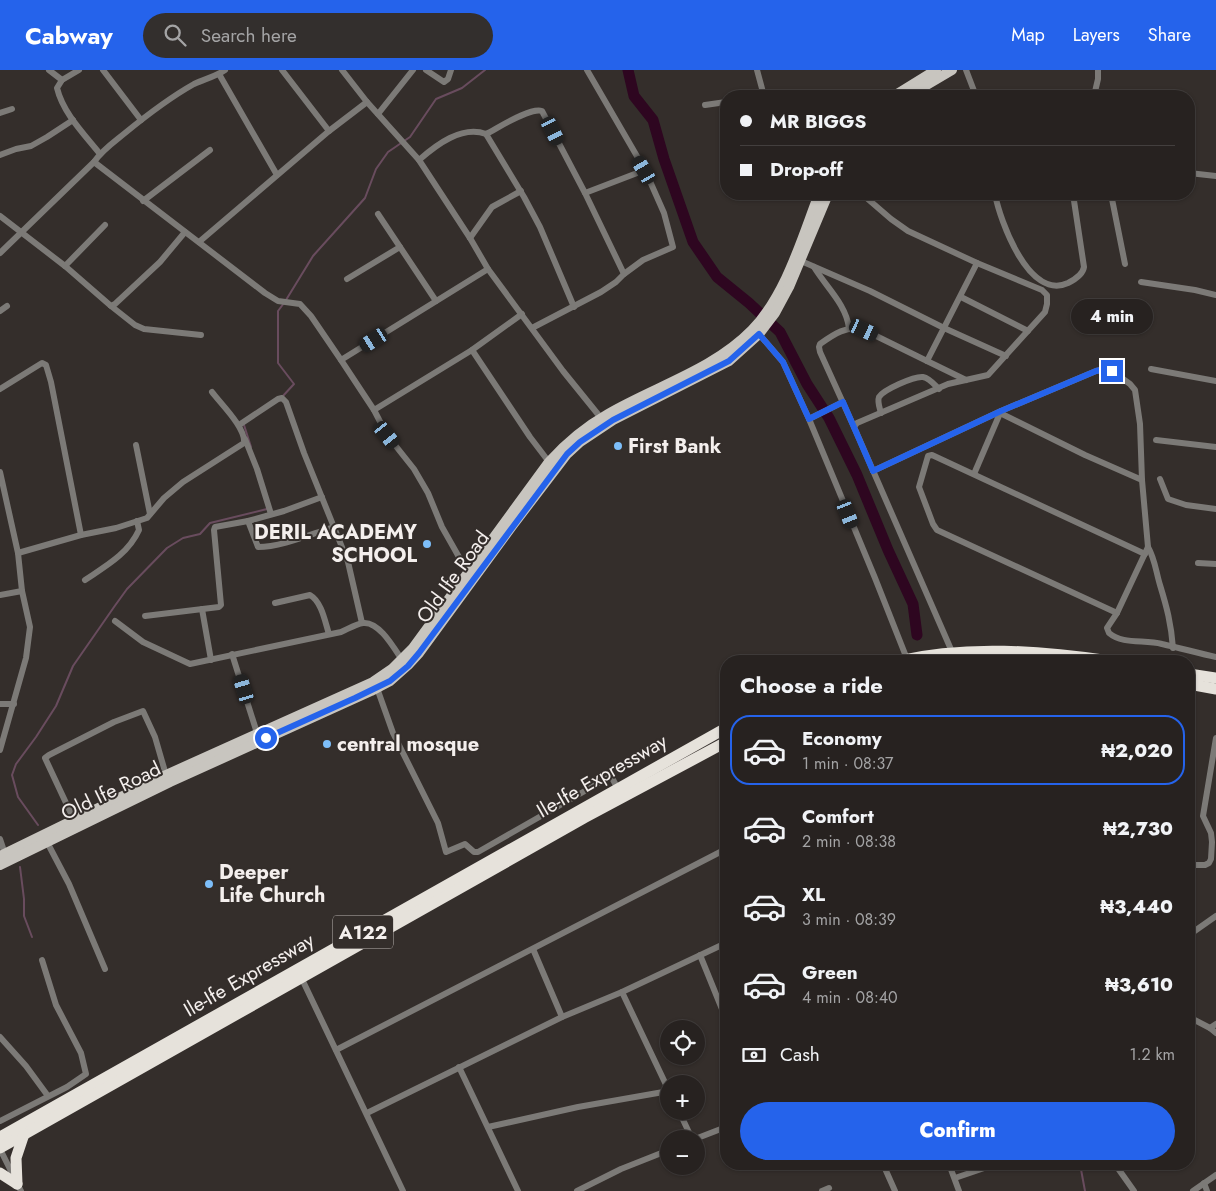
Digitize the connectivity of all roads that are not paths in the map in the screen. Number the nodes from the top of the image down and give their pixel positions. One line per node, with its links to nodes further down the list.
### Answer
1 (49, 70): 16 (street)
2 (79, 70): 16 (street)
3 (102, 70): 29 (street)
4 (282, 70): 30 (street)
5 (342, 70): 22 (street)
6 (413, 70): 27 (street)
7 (426, 70): 8 (street)
8 (451, 70)
9 (587, 70): 37 (street)
10 (757, 70): 17 (street)
11 (952, 70): 15 (main road)
12 (966, 70): 20 (street)
13 (1098, 70): 21 (street)
14 (222, 72): 29 (street); 39 (street)
15 (938, 72): 18 (main road); 19 (main road)
16 (62, 80): 28 (street)
17 (762, 90)
18 (905, 90)
19 (916, 90)
20 (974, 90)
21 (1095, 90)
22 (367, 102): 27 (street); 30 (street)
23 (720, 103): 24 (street)
24 (705, 105)
25 (12, 109): 26 (street)
26 (0, 113)
27 (378, 114): 35 (street)
28 (73, 120): 33 (street); 34 (street)
29 (141, 120): 33 (street)
30 (329, 131): 39 (street)
31 (486, 134): 35 (street); 41 (street); 42 (street)
32 (210, 150): 49 (street)
33 (100, 154): 36 (street)
34 (0, 155)
35 (419, 160): 55 (street)
36 (94, 162): 49 (street); 54 (street)
37 (644, 170): 42 (street); 65 (street)
38 (1195, 174): 40 (street)
39 (277, 175): 56 (street)
40 (1216, 176)
41 (521, 191): 55 (street); 73 (street)
42 (585, 193): 65 (street)
43 (817, 200): 76 (main road, Old Ife Road)
44 (826, 200): 59 (main road, Old Ife Road)
45 (869, 200): 60 (street)
46 (996, 200): 47 (street)
47 (1074, 200)
48 (1112, 200): 61 (street)
49 (143, 201): 53 (street)
50 (378, 214): 57 (street)
51 (0, 216): 54 (street)
52 (105, 225): 62 (street)
53 (184, 232): 56 (street); 72 (street)
54 (20, 233): 58 (street); 62 (street)
55 (470, 238): 64 (street)
56 (199, 242): 86 (street)
57 (400, 247): 66 (street); 70 (street)
58 (0, 253)
59 (801, 261): 63 (street); 76 (main road, Old Ife Road)
60 (977, 263): 69 (street); 80 (street)
61 (1125, 264)
62 (65, 266): 72 (street)
63 (813, 267): 78 (street); 79 (street)
64 (488, 269): 70 (street); 75 (street)
65 (624, 274): 73 (street)
66 (347, 279)
67 (1141, 282): 68 (street)
68 (1216, 295)
69 (960, 297): 79 (street); 80 (street)
70 (436, 301): 86 (street)
71 (7, 306): 74 (street)
72 (110, 306): 82 (street)
73 (574, 307): 77 (street)
74 (0, 311)
75 (522, 314): 77 (street); 83 (street)
76 (768, 317): 81 (main road, Old Ife Road); 85 (main road, Old Ife Road)
77 (532, 328): 98 (street)
78 (849, 328): 87 (street); 94 (street)
79 (944, 328): 84 (street); 87 (street)
80 (1028, 331): 84 (street)
81 (759, 334): 85 (main road, Old Ife Road); 99 (street)
82 (201, 335)
83 (472, 350): 95 (street); 108 (street)
84 (1006, 356): 89 (street)
85 (727, 357): 98 (main road, Old Ife Road); 120 (main road, Old Ife Road)
86 (342, 360): 95 (street)
87 (927, 361): 89 (street)
88 (1151, 369): 90 (street)
89 (966, 380): 92 (street)
90 (1216, 381)
91 (0, 389): 122 (street)
92 (939, 389): 97 (street); 97 (street)
93 (212, 392): 100 (street)
94 (842, 403): 99 (street); 101 (street)
95 (374, 410): 128 (street)
96 (1000, 412): 105 (street); 111 (street); 113 (street); 113 (street)
97 (881, 413): 101 (street)
98 (601, 418): 108 (main road, Old Ife Road)
99 (811, 418): 142 (street)
100 (239, 425): 102 (street); 114 (street)
101 (854, 427): 109 (street)
102 (245, 438): 116 (street); 117 (street)
103 (1156, 440): 106 (street)
104 (136, 445): 116 (street)
105 (926, 447): 107 (street); 109 (street)
106 (1216, 447)
107 (930, 454): 111 (street); 134 (street)
108 (549, 462): 120 (main road, Old Ife Road)
109 (873, 471): 141 (street)
110 (0, 472): 124 (street)
111 (974, 474): 125 (street)
112 (1160, 479): 115 (street)
113 (1142, 480): 123 (street)
114 (322, 498): 117 (street); 121 (street)
115 (1216, 509)
116 (150, 514): 118 (street)
117 (272, 514): 119 (street)
118 (137, 521): 122 (street); 129 (street)
119 (248, 521): 121 (street); 133 (street)
120 (509, 523): 128 (main road, Old Ife Road); 151 (main road, Old Ife Road)
121 (334, 527): 137 (street)
122 (81, 535): 124 (street)
123 (1148, 547): 125 (street); 139 (street)
124 (18, 553): 130 (street)
125 (1145, 554): 134 (street)
126 (1198, 563): 127 (street)
127 (1216, 564)
128 (468, 573): 147 (main road, Old Ife Road)
129 (84, 580)
130 (22, 591): 131 (street); 154 (street)
131 (0, 595)
132 (275, 602): 138 (street)
133 (202, 609): 135 (street); 146 (street)
134 (1116, 613): 139 (street)
135 (144, 616)
136 (115, 621): 146 (street)
137 (362, 623): 138 (street); 147 (street)
138 (329, 634): 140 (street)
139 (1173, 648): 145 (street)
140 (232, 654): 146 (street); 156 (street)
141 (953, 654): 143 (highway); 144 (highway)
142 (900, 655)
143 (944, 655)
144 (1071, 655)
145 (1216, 657)
146 (210, 660)
147 (402, 660): 156 (main road, Old Ife Road)
148 (1195, 675): 149 (highway)
149 (1216, 678)
150 (1195, 685): 152 (highway)
151 (377, 688): 160 (main road, Old Ife Road); 162 (street)
152 (1216, 689)
153 (0, 704): 154 (street)
154 (14, 704): 158 (street)
155 (720, 731): 162 (highway, Ile-Ife Expressway / A122)
156 (257, 734): 160 (main road, Old Ife Road)
157 (1216, 738): 169 (street)
158 (1, 745)
159 (720, 745): 177 (highway, Ile-Ife Expressway / A122)
160 (214, 758): 161 (main road, Old Ife Road); 165 (main road, Old Ife Road)
161 (166, 775): 163 (main road, Old Ife Road); 163 (street)
162 (618, 789): 196 (highway, Ile-Ife Expressway / A122)
163 (74, 820): 167 (main road, Old Ife Road)
164 (0, 840): 167 (street)
165 (47, 842): 168 (main road, Old Ife Road); 176 (street)
166 (720, 852): 173 (street)
167 (3, 855)
168 (0, 865)
169 (1195, 865)
170 (1216, 916): 171 (street)
171 (1195, 931)
172 (720, 946): 174 (street)
173 (534, 949): 180 (street); 185 (street)
174 (700, 955): 178 (street); 179 (street)
175 (42, 960): 189 (street)
176 (105, 969)
177 (301, 977): 185 (street); 194 (highway, Ile-Ife Expressway / A122)
178 (622, 992): 180 (street); 187 (street)
179 (720, 1004)
180 (562, 1017): 186 (street)
181 (1195, 1019): 182 (street)
182 (1213, 1026): 183 (street)
183 (1216, 1033)
184 (0, 1037): 189 (street)
185 (336, 1050): 190 (street)
186 (459, 1067): 190 (street); 192 (street)
187 (661, 1075)
188 (660, 1093): 192 (street)
189 (48, 1096): 191 (street)
190 (367, 1113): 209 (street)
191 (0, 1121)
192 (488, 1127): 210 (street)
193 (720, 1129): 195 (street)
194 (24, 1134): 197 (highway, Ile-Ife Expressway / A122); 207 (highway)
195 (705, 1135)
196 (0, 1137)
197 (0, 1148): 207 (street)
198 (660, 1154): 211 (street)
199 (886, 1170): 213 (street)
200 (952, 1170): 205 (street)
201 (978, 1170): 205 (street)
202 (1119, 1170): 215 (street)
203 (0, 1173): 207 (highway)
204 (1216, 1175): 206 (street)
205 (955, 1178): 214 (street)
206 (1204, 1183): 216 (street); 217 (street)
207 (19, 1187)
208 (829, 1188): 212 (street)
209 (403, 1191)
210 (518, 1191)
211 (577, 1191)
212 (822, 1191)
213 (895, 1191)
214 (959, 1191)
215 (1134, 1191)
216 (1193, 1191)
217 (1206, 1191)

